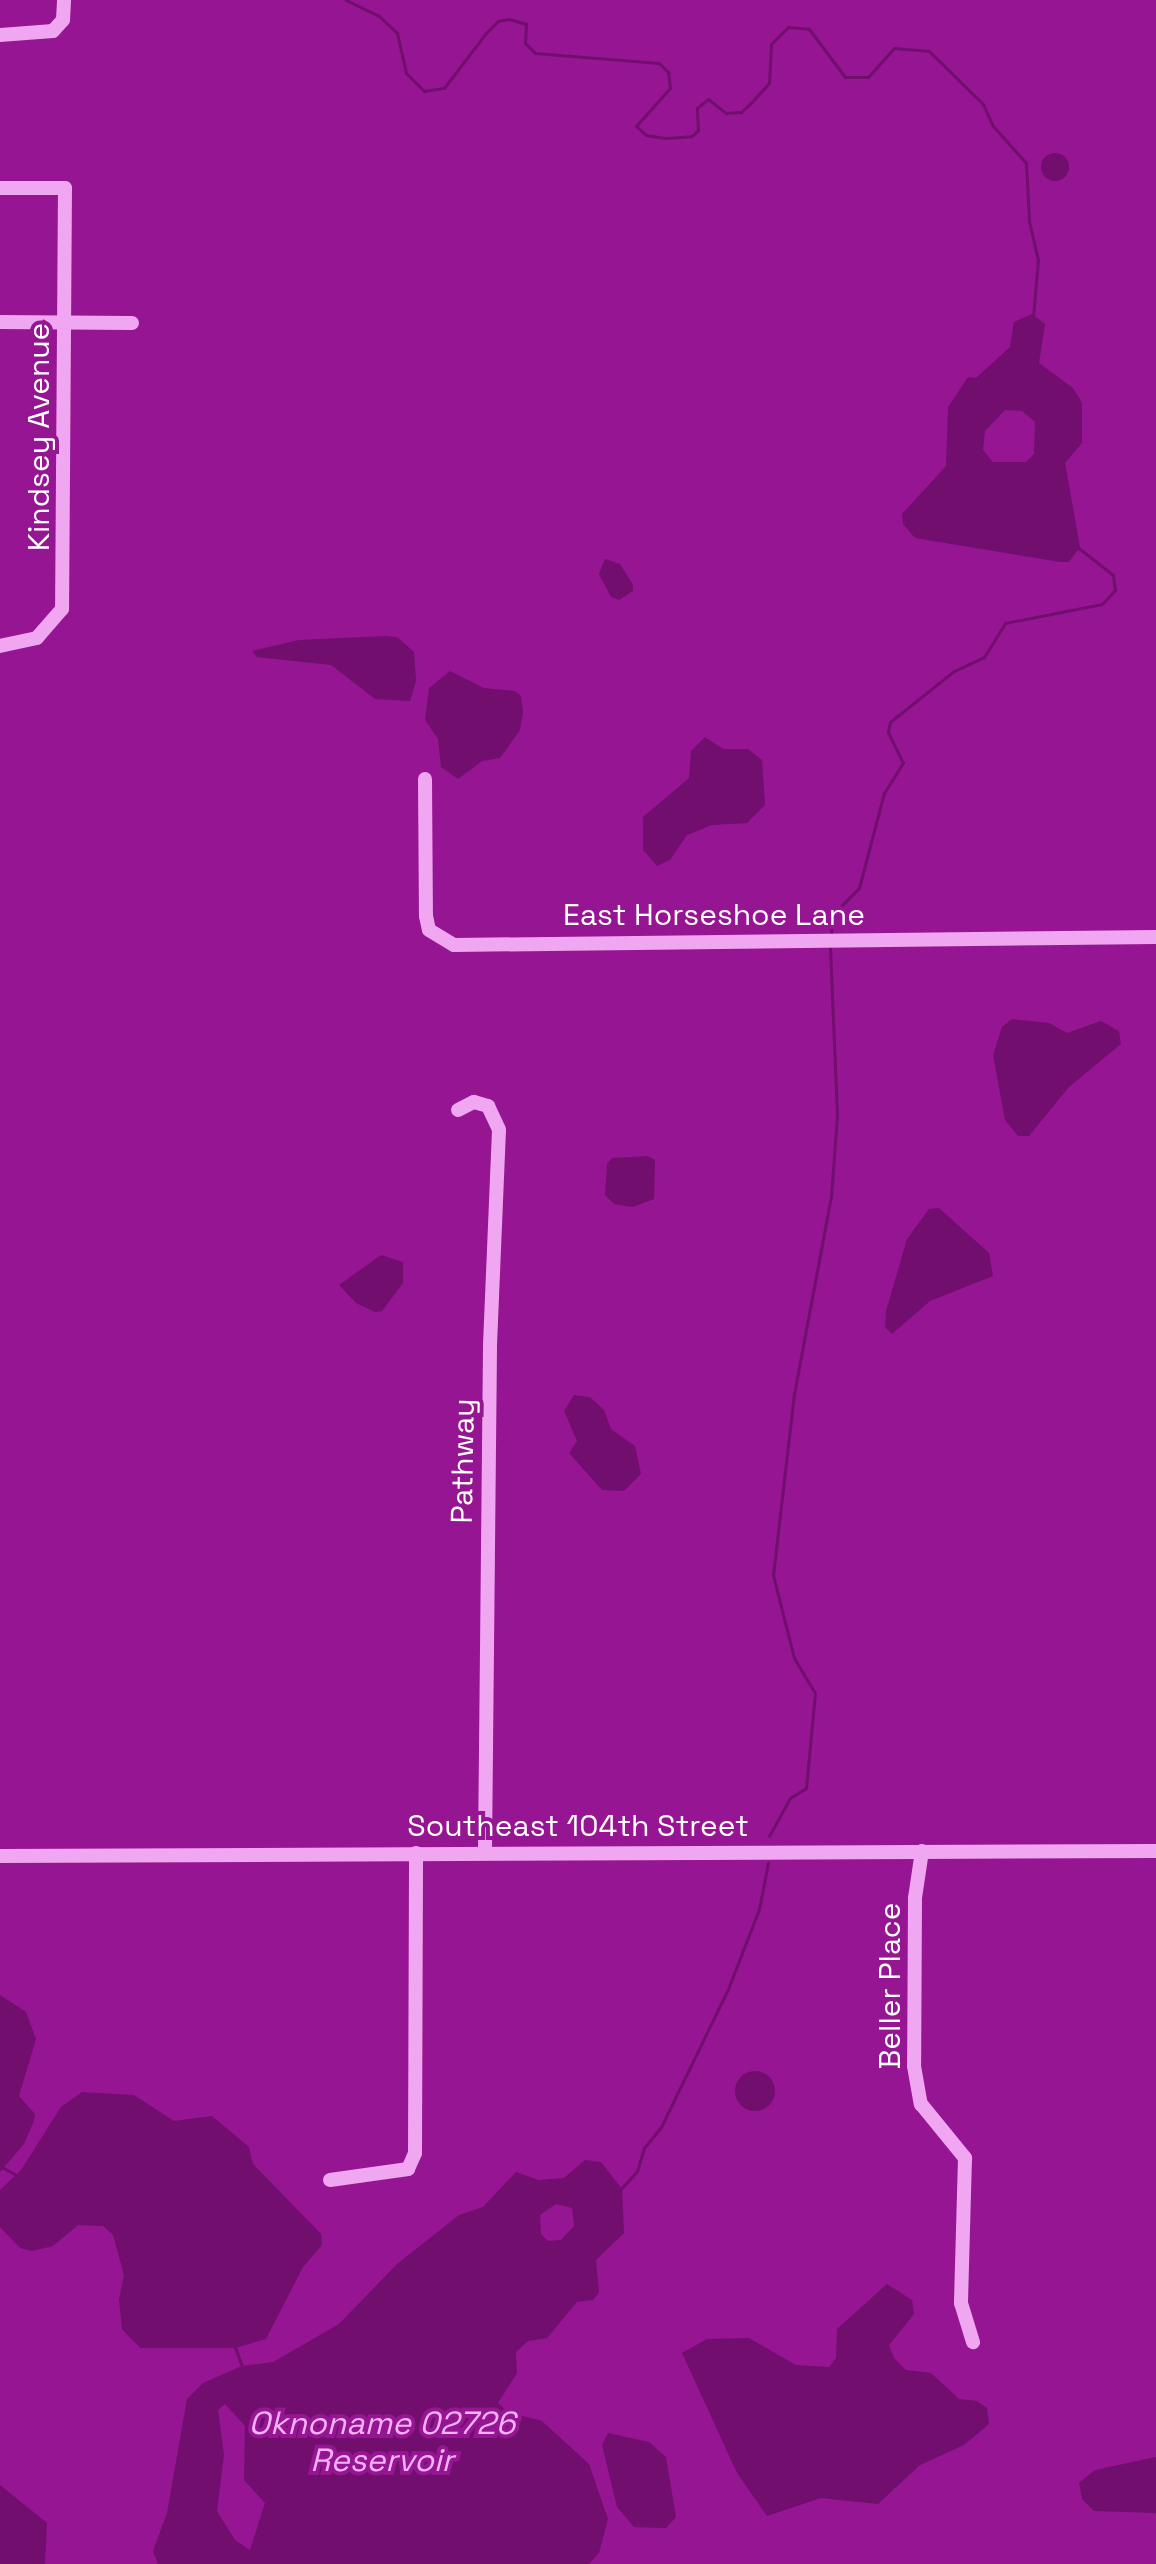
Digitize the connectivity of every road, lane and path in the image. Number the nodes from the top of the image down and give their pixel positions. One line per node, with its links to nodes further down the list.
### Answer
1 (64, 0): 2 (street)
2 (0, 35)
3 (0, 188): 5 (street, Kindsey Avenue)
4 (0, 322): 5 (street)
5 (65, 322): 6 (street); 7 (street, Kindsey Avenue)
6 (132, 323)
7 (0, 646)
8 (425, 779): 9 (street, East Horseshoe Lane)
9 (1156, 937)
10 (458, 1110): 14 (street, Pathway)
11 (922, 1851): 12 (street, Southeast 104th Street); 14 (street, Southeast 104th Street); 17 (street, Beller Place)
12 (1156, 1851)
13 (416, 1853): 14 (street, Southeast 104th Street); 15 (street, Southeast 104th Street); 16 (street)
14 (485, 1853)
15 (0, 1856)
16 (330, 2180)
17 (973, 2342)

